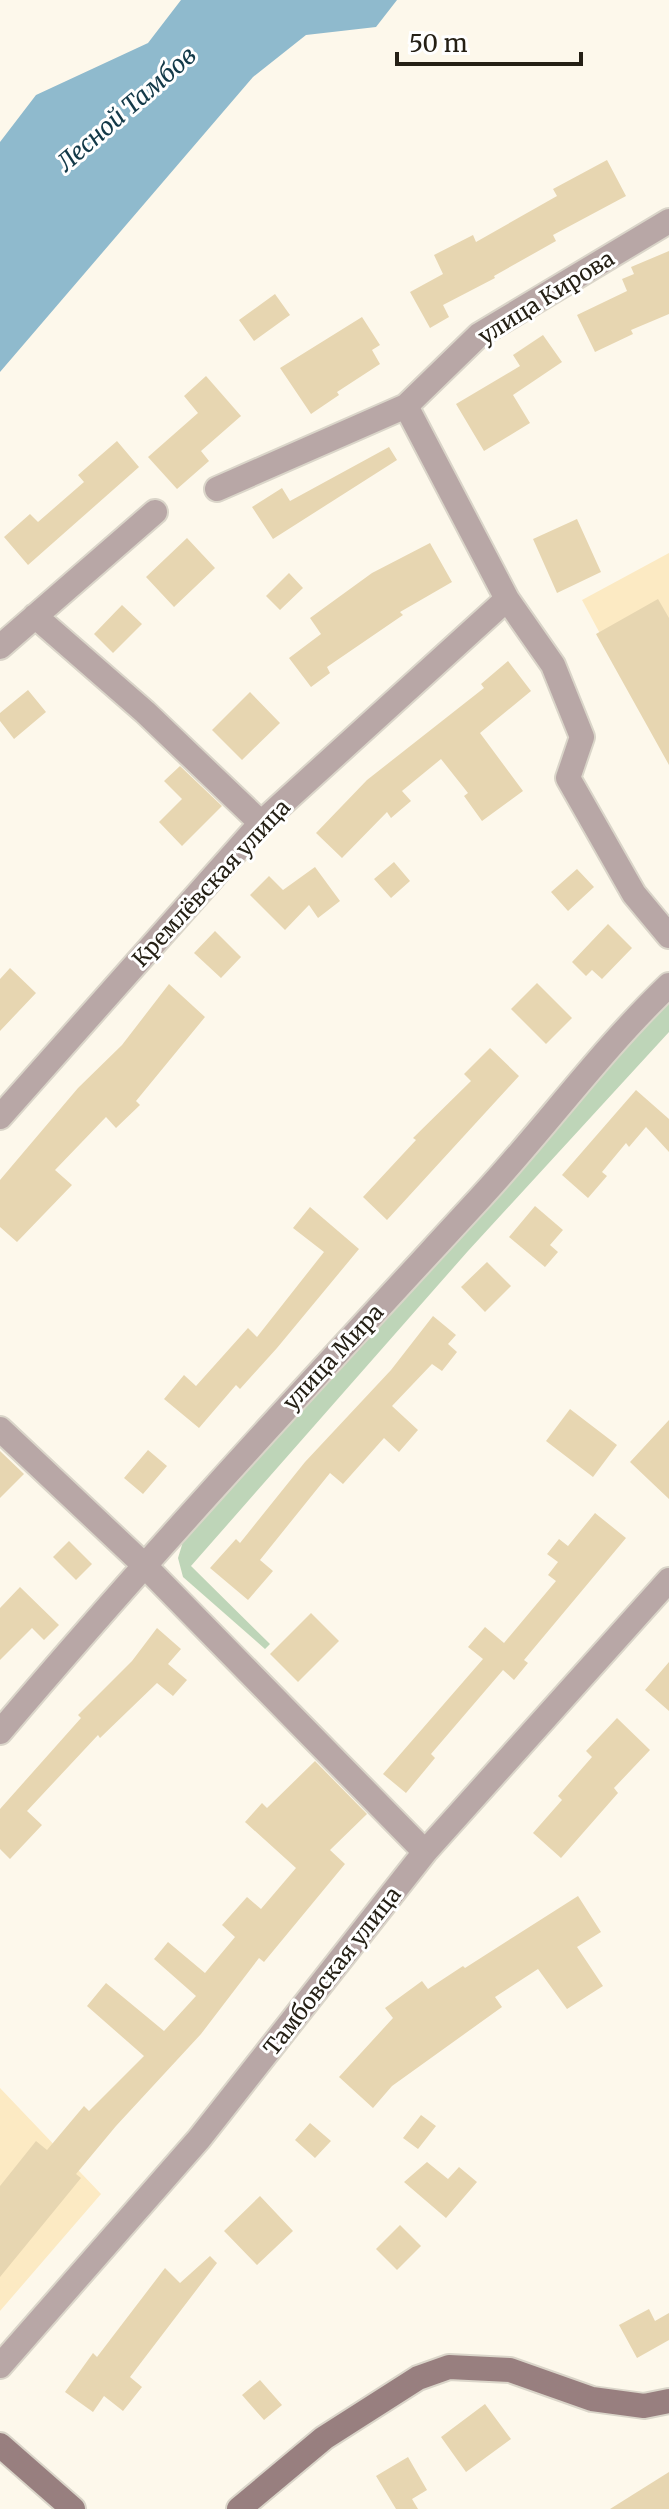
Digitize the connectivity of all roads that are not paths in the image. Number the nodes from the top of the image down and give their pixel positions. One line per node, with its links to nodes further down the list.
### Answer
1 (669, 221): 2 (street, улица Кирова)
2 (406, 406): 3 (street, улица Кирова); 5 (street)
3 (217, 489)
4 (155, 512): 6 (street)
5 (507, 599): 8 (street, Кремлёвская улица); 9 (street)
6 (35, 616): 7 (street); 8 (street)
7 (0, 647)
8 (261, 823): 11 (street, Кремлёвская улица)
9 (669, 936)
10 (669, 985): 13 (street, улица Мира)
11 (0, 1117)
12 (0, 1429): 13 (street)
13 (143, 1564): 15 (street, улица Мира); 16 (street)
14 (669, 1580): 16 (street, Тамбовская улица)
15 (0, 1732)
16 (425, 1852): 17 (street, Тамбовская улица)
17 (0, 2366)
18 (669, 2401): 21 (street)
19 (0, 2445): 20 (street)
20 (73, 2509)
21 (239, 2509)

